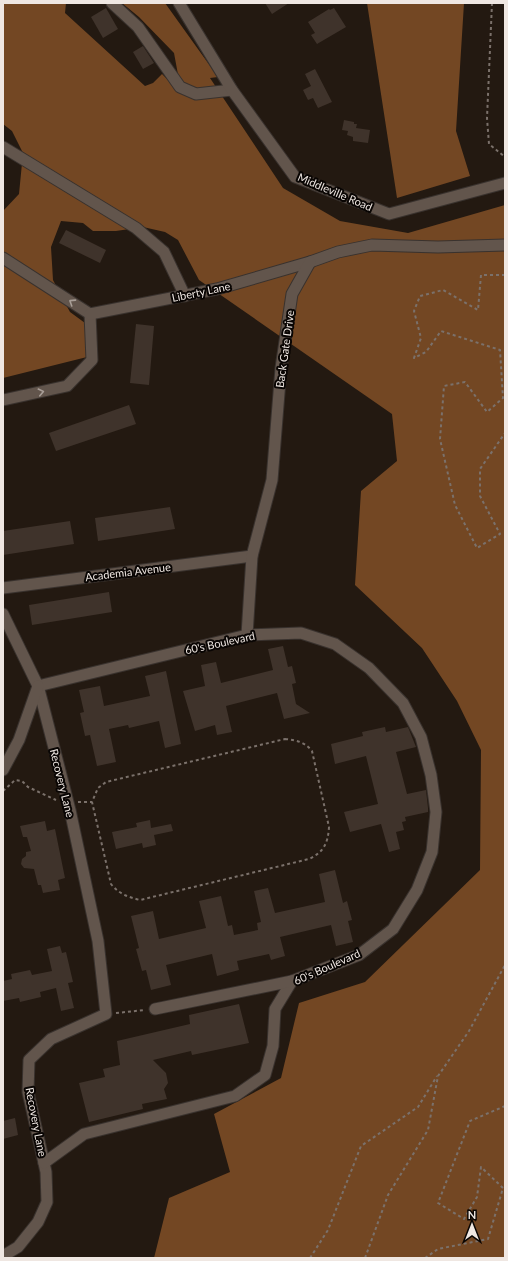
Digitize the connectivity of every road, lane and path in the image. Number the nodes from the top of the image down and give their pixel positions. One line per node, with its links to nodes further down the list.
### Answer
1 (112, 3): 4 (street)
2 (179, 3): 4 (street, Middleville Road)
3 (492, 3): 6 (path)
4 (232, 90): 7 (street, Middleville Road)
5 (3, 148): 12 (street)
6 (505, 157)
7 (505, 183)
8 (505, 245): 10 (street)
9 (3, 258): 13 (street, one-way to 9)
10 (310, 262): 12 (street, Liberty Lane); 16 (street, Back Gate Drive)
11 (505, 275): 15 (path)
12 (185, 296): 13 (street, Liberty Lane)
13 (90, 314): 14 (street, one-way to 13)
14 (3, 400)
15 (505, 433)
16 (252, 556): 17 (street, Academia Avenue); 19 (street, Back Gate Drive)
17 (3, 588)
18 (3, 614): 20 (street, Recovery Lane)
19 (247, 635): 20 (street, 60's Boulevard); 26 (street, 60's Boulevard)
20 (38, 686): 21 (street); 23 (street, Recovery Lane)
21 (3, 770)
22 (3, 791): 23 (path)
23 (68, 802): 24 (path); 28 (street, Recovery Lane)
24 (92, 802): 24 (path)
25 (505, 965): 29 (path)
26 (292, 981): 27 (street); 31 (street, 60's Boulevard)
27 (155, 1009): 28 (path)
28 (106, 1014): 31 (street, Recovery Lane)
29 (438, 1076): 33 (path); 34 (path)
30 (505, 1106): 35 (path)
31 (44, 1163): 32 (street, Recovery Lane)
32 (3, 1256)
33 (310, 1258)
34 (364, 1258)
35 (425, 1258)

